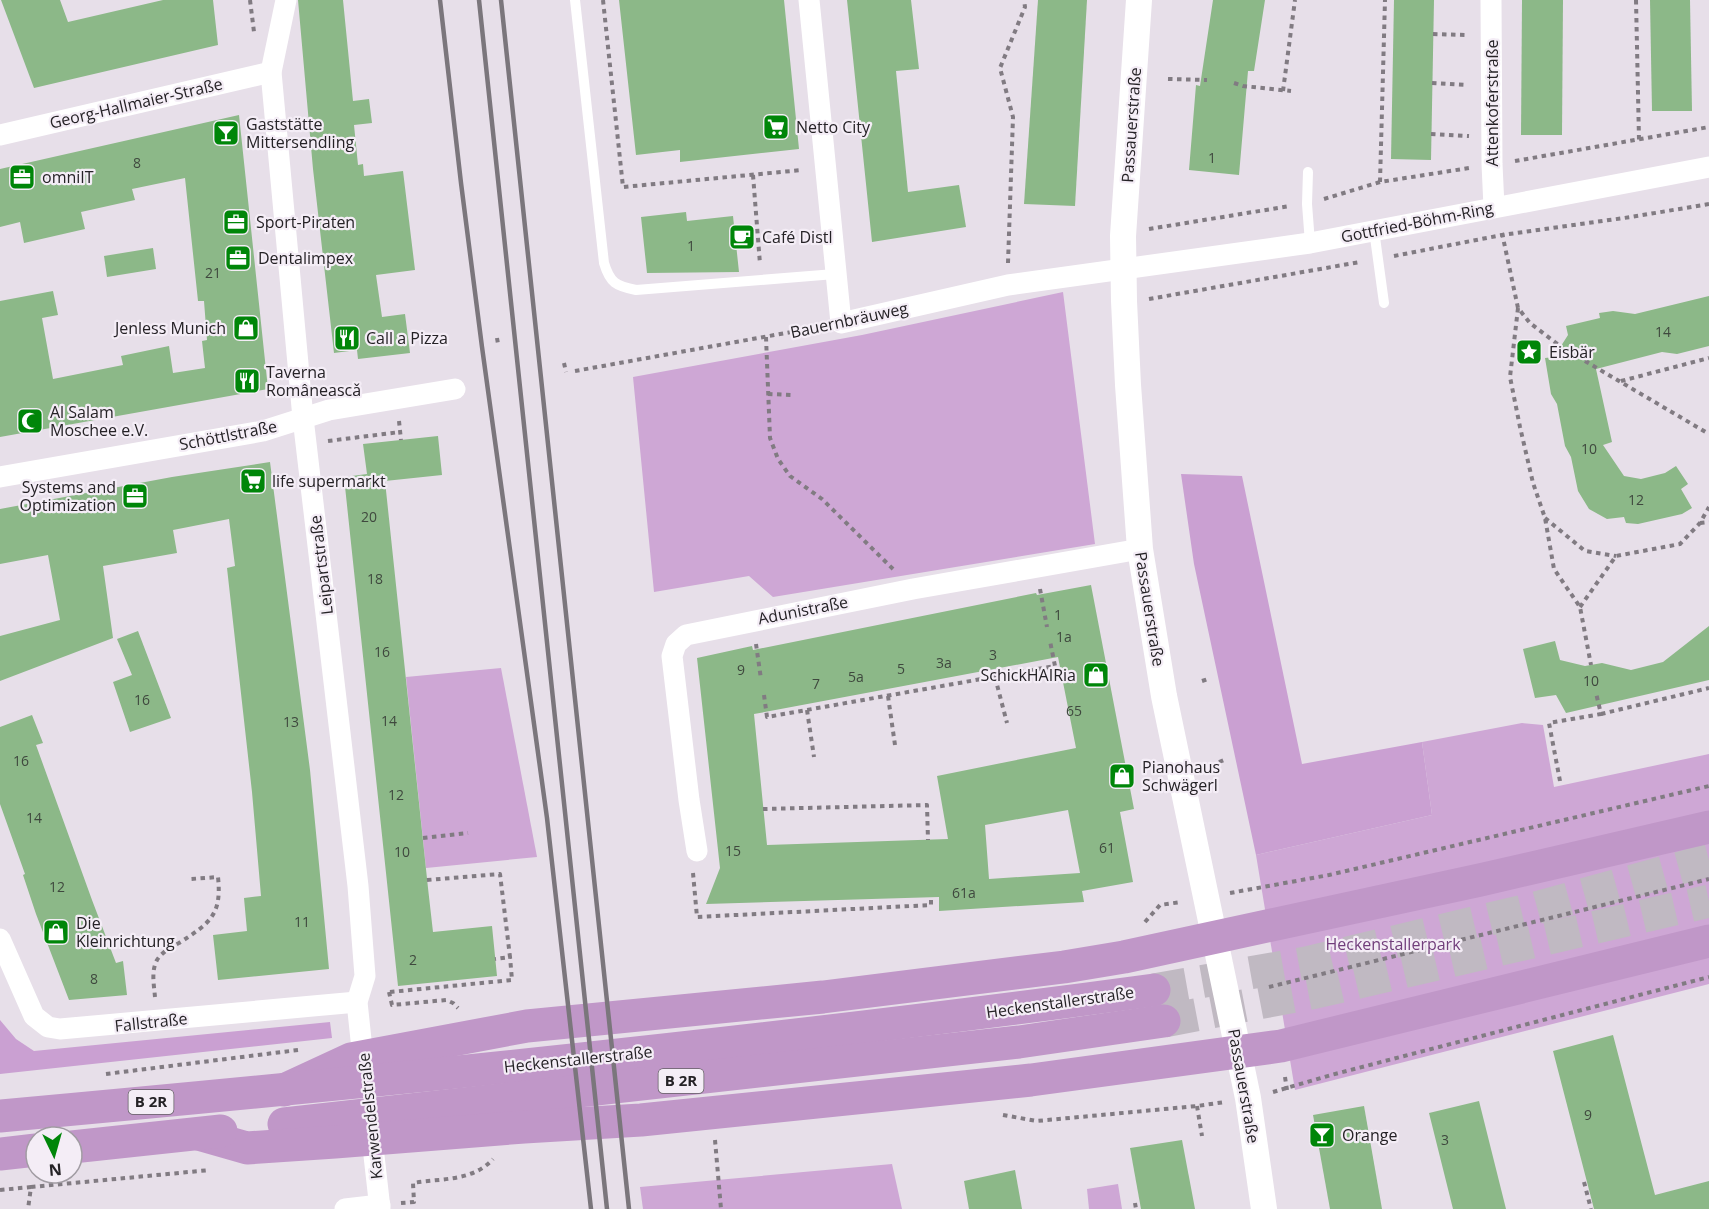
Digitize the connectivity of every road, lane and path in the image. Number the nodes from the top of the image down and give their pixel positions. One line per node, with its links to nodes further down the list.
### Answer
1 (250, 0): 12 (path)
2 (286, 0): 15 (street, Leipartstraße)
3 (575, 0): 44 (lane)
4 (603, 0): 32 (path)
5 (809, 0): 30 (street)
6 (1024, 0): 45 (path)
7 (1139, 0): 43 (street, Passauerstraße)
8 (1295, 0): 21 (path)
9 (1385, 0): 33 (path)
10 (1491, 0): 14 (street, Attenkoferstraße)
11 (1636, 0): 27 (path)
12 (254, 32)
13 (1433, 34): 14 (path)
14 (1491, 36): 20 (street, Attenkoferstraße)
15 (271, 72): 25 (street, Georg-Hallmaier-Straße); 63 (street, Leipartstraße)
16 (1168, 79): 17 (path)
17 (1207, 80)
18 (1234, 83): 21 (path)
19 (1432, 83): 20 (path)
20 (1491, 86): 26 (street, Attenkoferstraße)
21 (1283, 91): 22 (path)
22 (1291, 92)
23 (1709, 127): 27 (path)
24 (1431, 134): 26 (path)
25 (0, 135)
26 (1491, 136): 28 (street, Attenkoferstraße)
27 (1639, 140): 28 (path)
28 (1491, 164): 33 (path); 36 (street, Attenkoferstraße)
29 (1709, 166): 36 (street, Gottfried-Böhm-Ring)
30 (825, 168): 32 (path); 44 (street)
31 (1308, 172): 34 (lane)
32 (753, 175): 42 (path)
33 (1380, 182): 34 (path)
34 (1307, 204): 37 (path); 40 (lane)
35 (1709, 204): 39 (path)
36 (1494, 207): 38 (street, Gottfried-Böhm-Ring); 39 (path)
37 (1162, 226)
38 (1374, 230): 40 (street, Gottfried-Böhm-Ring); 41 (lane)
39 (1502, 235): 41 (path); 48 (path)
40 (1310, 243): 43 (street, Gottfried-Böhm-Ring)
41 (1378, 259): 46 (path); 47 (lane)
42 (760, 264)
43 (1123, 268): 45 (street, Bauernbräuweg); 74 (street, Passauerstraße)
44 (836, 274): 49 (street)
45 (1008, 285): 49 (street, Bauernbräuweg)
46 (1161, 298)
47 (1384, 303)
48 (1518, 308): 53 (path); 71 (path)
49 (841, 323): 50 (path, Bauernbräuweg)
50 (765, 337): 57 (path, Bauernbräuweg); 61 (path)
51 (497, 338): 52 (path)
52 (498, 344)
53 (1560, 346)
54 (1709, 358): 59 (path)
55 (1585, 361): 59 (path)
56 (564, 363): 58 (path)
57 (575, 371)
58 (566, 372)
59 (1620, 381): 66 (path)
60 (455, 389): 63 (street, Schöttlstraße)
61 (768, 394): 62 (path); 77 (path)
62 (793, 395)
63 (303, 418): 69 (street, Schöttlstraße); 120 (street, Leipartstraße)
64 (399, 424): 65 (path)
65 (400, 432): 67 (path); 68 (path)
66 (1709, 434)
67 (339, 440)
68 (401, 440)
69 (0, 477)
70 (1709, 507): 73 (path)
71 (1545, 518): 75 (path); 78 (path)
72 (1709, 522): 73 (path)
73 (1700, 523): 75 (path)
74 (1140, 549): 76 (street, Adunistraße); 109 (street, Passauerstraße)
75 (1616, 556): 78 (path)
76 (1036, 568): 77 (street, Adunistraße); 80 (path)
77 (913, 589): 79 (street, Adunistraße)
78 (1580, 607): 82 (path)
79 (753, 621): 84 (path); 103 (street, Adunistraße)
80 (1047, 627)
81 (1050, 641): 83 (path)
82 (1591, 665)
83 (995, 677): 90 (path); 93 (path)
84 (761, 679)
85 (1208, 679): 86 (path)
86 (1202, 681)
87 (1709, 688): 92 (path)
88 (1596, 693): 92 (path)
89 (764, 695): 91 (path)
90 (888, 696): 91 (path); 94 (path)
91 (807, 710): 95 (path)
92 (1601, 714): 96 (path)
93 (1007, 723)
94 (895, 744)
95 (814, 757)
96 (1560, 781)
97 (1709, 786): 107 (path)
98 (763, 809): 102 (path)
99 (1709, 827): 109 (highway)
100 (468, 833): 101 (path)
101 (423, 838)
102 (928, 840)
103 (697, 851): 108 (path)
104 (191, 879): 121 (path)
105 (1709, 879): 115 (path)
106 (427, 880): 112 (path)
107 (1250, 890)
108 (931, 897)
109 (1216, 938): 124 (street, Passauerstraße); 127 (highway)
110 (0, 939): 121 (street, Fallstraße)
111 (1709, 941): 124 (highway)
112 (510, 957): 113 (path); 117 (path)
113 (495, 959)
114 (1709, 977): 126 (path)
115 (1269, 987)
116 (1154, 990): 127 (highway, Heckenstallerstraße / B 2R)
117 (390, 992)
118 (400, 1004): 119 (path)
119 (461, 1010)
120 (358, 1013): 121 (street, Fallstraße); 143 (street, Karwendelstraße)
121 (157, 1021)
122 (1164, 1021): 130 (highway, Heckenstallerstraße / B 2R)
123 (300, 1049): 125 (path)
124 (1239, 1053): 130 (highway); 148 (street, Passauerstraße)
125 (99, 1075)
126 (1285, 1077)
127 (284, 1090): 129 (highway, Heckenstallerstraße / B 2R)
128 (1197, 1106): 132 (path)
129 (0, 1116)
130 (198, 1134): 133 (highway, Heckenstallerstraße / B 2R)
131 (715, 1136): 146 (path)
132 (1202, 1136)
133 (84, 1146)
134 (24, 1151): 135 (highway)
135 (0, 1154)
136 (498, 1155): 138 (path)
137 (221, 1169): 140 (path)
138 (418, 1182)
139 (1584, 1182): 149 (path)
140 (31, 1187): 141 (path); 144 (path)
141 (0, 1190)
142 (1135, 1203): 147 (path)
143 (380, 1207): 145 (street)
144 (28, 1209)
145 (345, 1209)
146 (721, 1209)
147 (1136, 1209)
148 (1264, 1209)
149 (1591, 1209)

